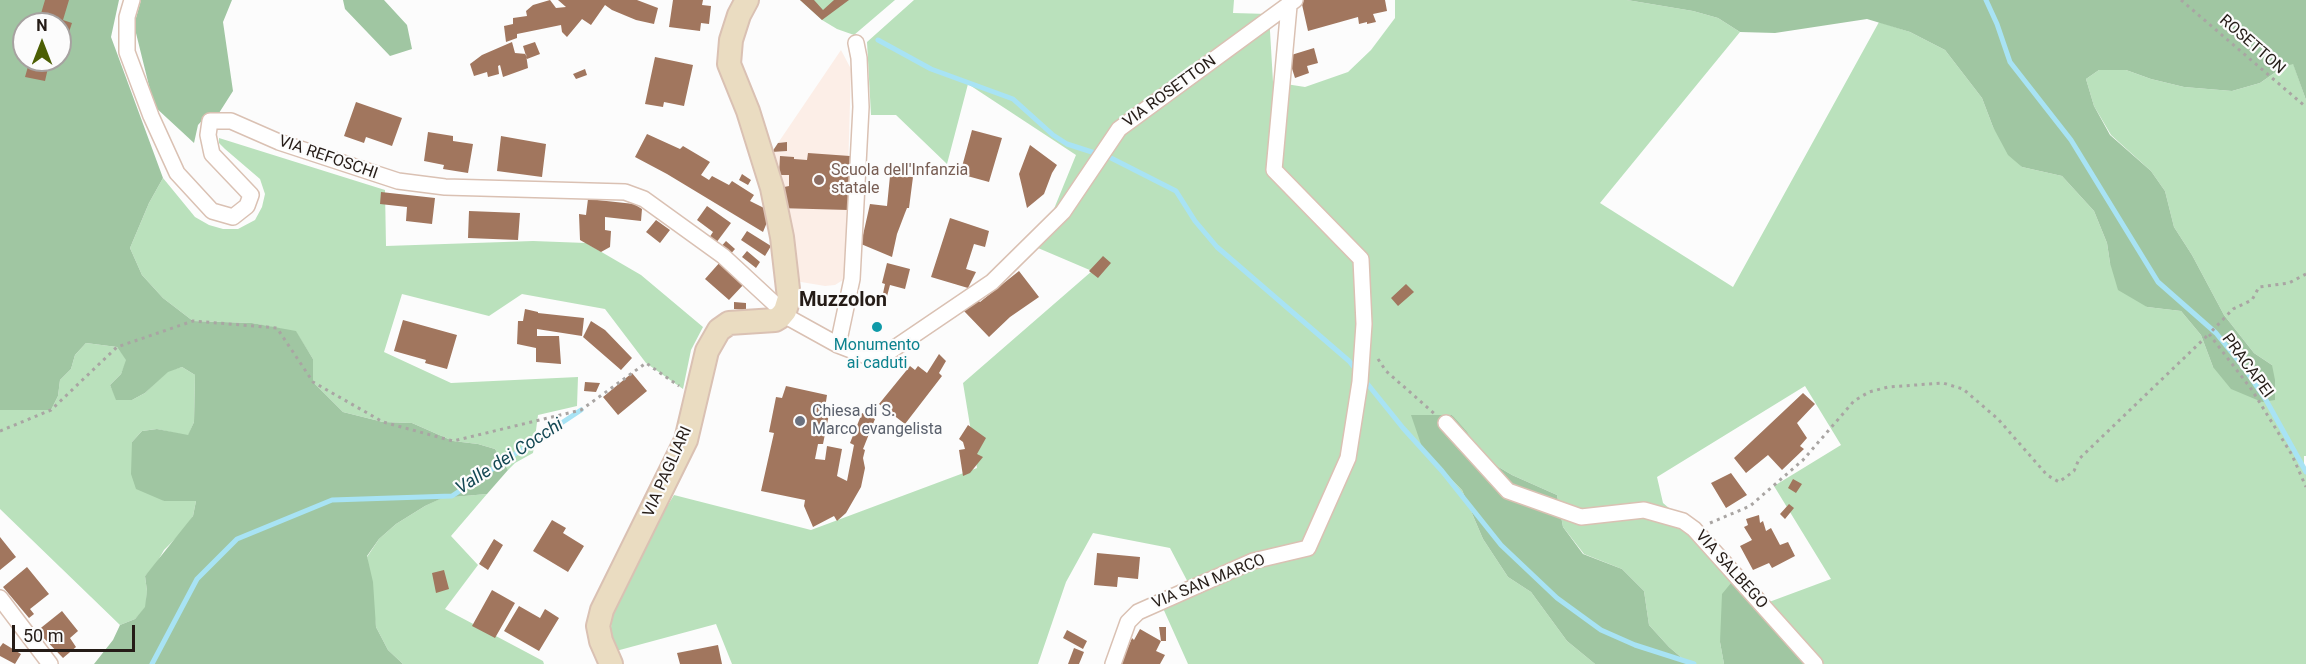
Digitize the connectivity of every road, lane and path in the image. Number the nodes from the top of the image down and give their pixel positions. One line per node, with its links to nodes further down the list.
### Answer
1 (132, 0): 8 (street, VIA REFOSCHI)
2 (747, 0): 8 (street)
3 (2181, 0): 6 (path, ROSETTON)
4 (1292, 3): 10 (street); 11 (street, VIA ROSETTON)
5 (856, 43): 11 (street)
6 (2306, 107)
7 (2306, 273): 9 (path, PRACAPEI)
8 (780, 316): 11 (street); 19 (street, VIA PAGLIARI)
9 (2209, 334): 15 (path, PRACAPEI); 16 (path)
10 (1363, 338): 13 (path); 20 (street, VIA SAN MARCO)
11 (838, 345)
12 (683, 389): 14 (path)
13 (1446, 423): 16 (street, VIA SALBEGO)
14 (0, 431)
15 (2306, 487)
16 (1694, 529): 21 (street, VIA SALBEGO)
17 (0, 598): 18 (street)
18 (50, 664)
19 (611, 664)
20 (1113, 664)
21 (1815, 664)

